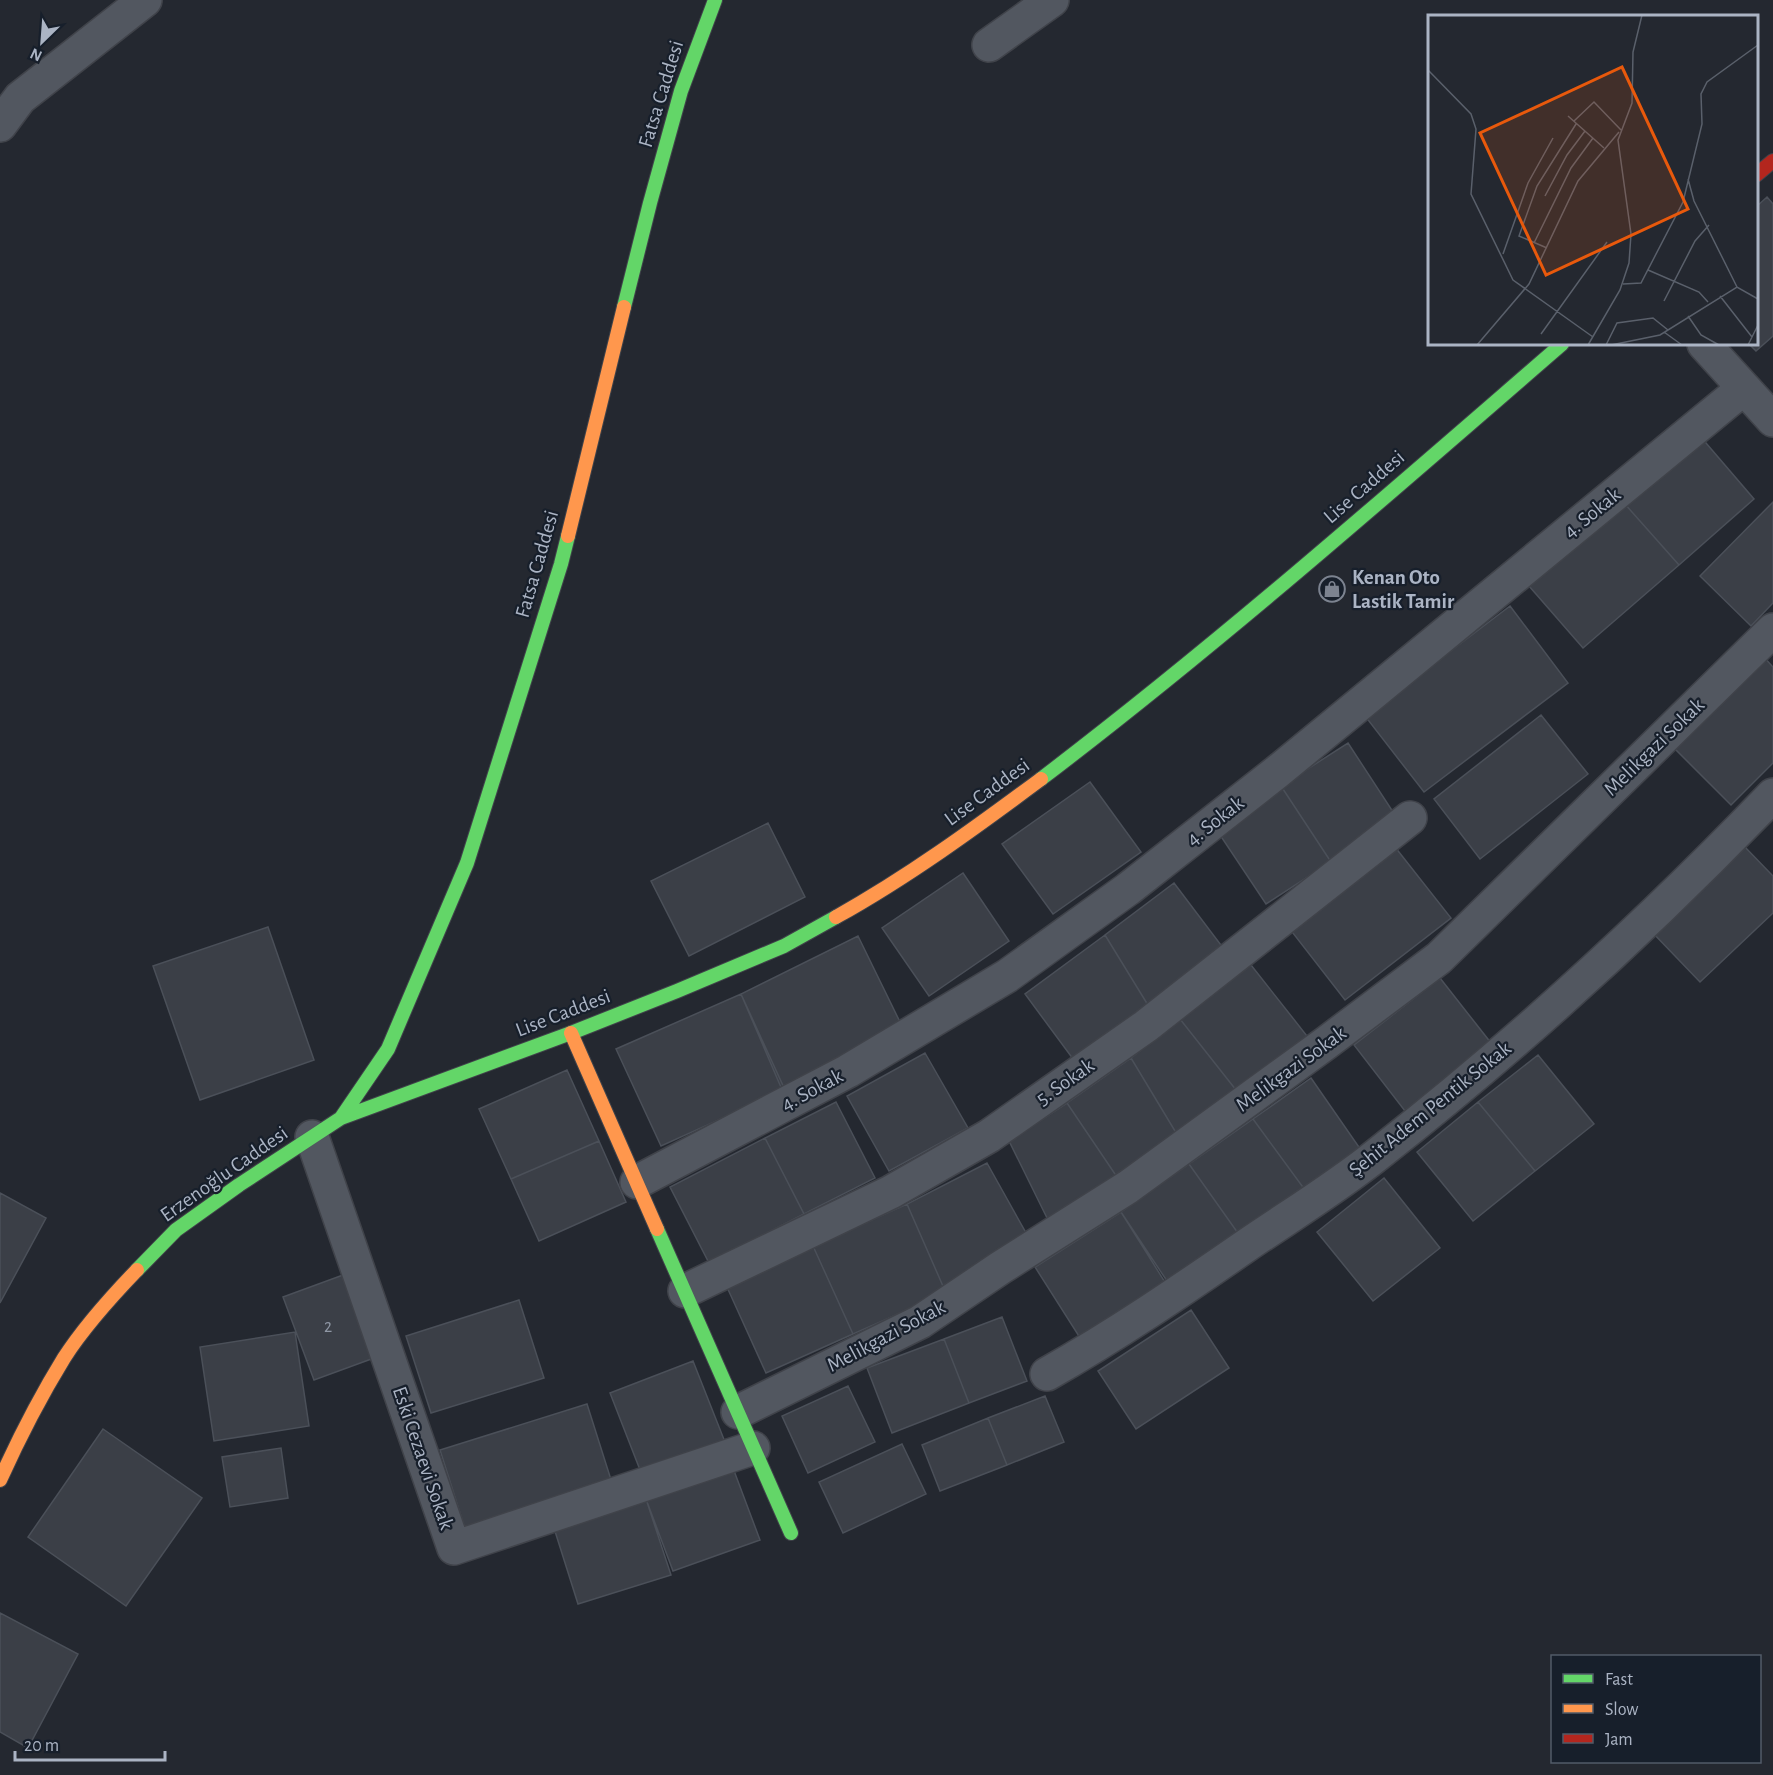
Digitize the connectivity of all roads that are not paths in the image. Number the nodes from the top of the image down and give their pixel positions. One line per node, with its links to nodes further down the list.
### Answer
1 (145, 0): 5 (street)
2 (715, 0): 16 (street, Fatsa Caddesi)
3 (1052, 0): 4 (street)
4 (989, 45)
5 (0, 125)
6 (1773, 161): 7 (street)
7 (1758, 173)
8 (1561, 345): 15 (street, Lise Caddesi)
9 (1705, 345): 10 (street)
10 (1744, 388): 11 (street); 18 (street, 4. Sokak)
11 (1773, 420)
12 (1773, 630): 21 (street, Melikgazi Sokak)
13 (1773, 795): 20 (street, Şehit Adem Pentik Sokak)
14 (1410, 818): 19 (street, 5. Sokak)
15 (571, 1033): 16 (street, Lise Caddesi); 18 (street)
16 (341, 1118): 17 (street, Erzenoğlu Caddesi)
17 (312, 1137): 22 (street, Eski Cezaevi Sokak); 23 (street, Erzenoğlu Caddesi)
18 (637, 1182): 19 (street)
19 (685, 1291): 21 (street)
20 (1047, 1374)
21 (738, 1412): 22 (street)
22 (753, 1448): 24 (street)
23 (0, 1480)
24 (791, 1533)

